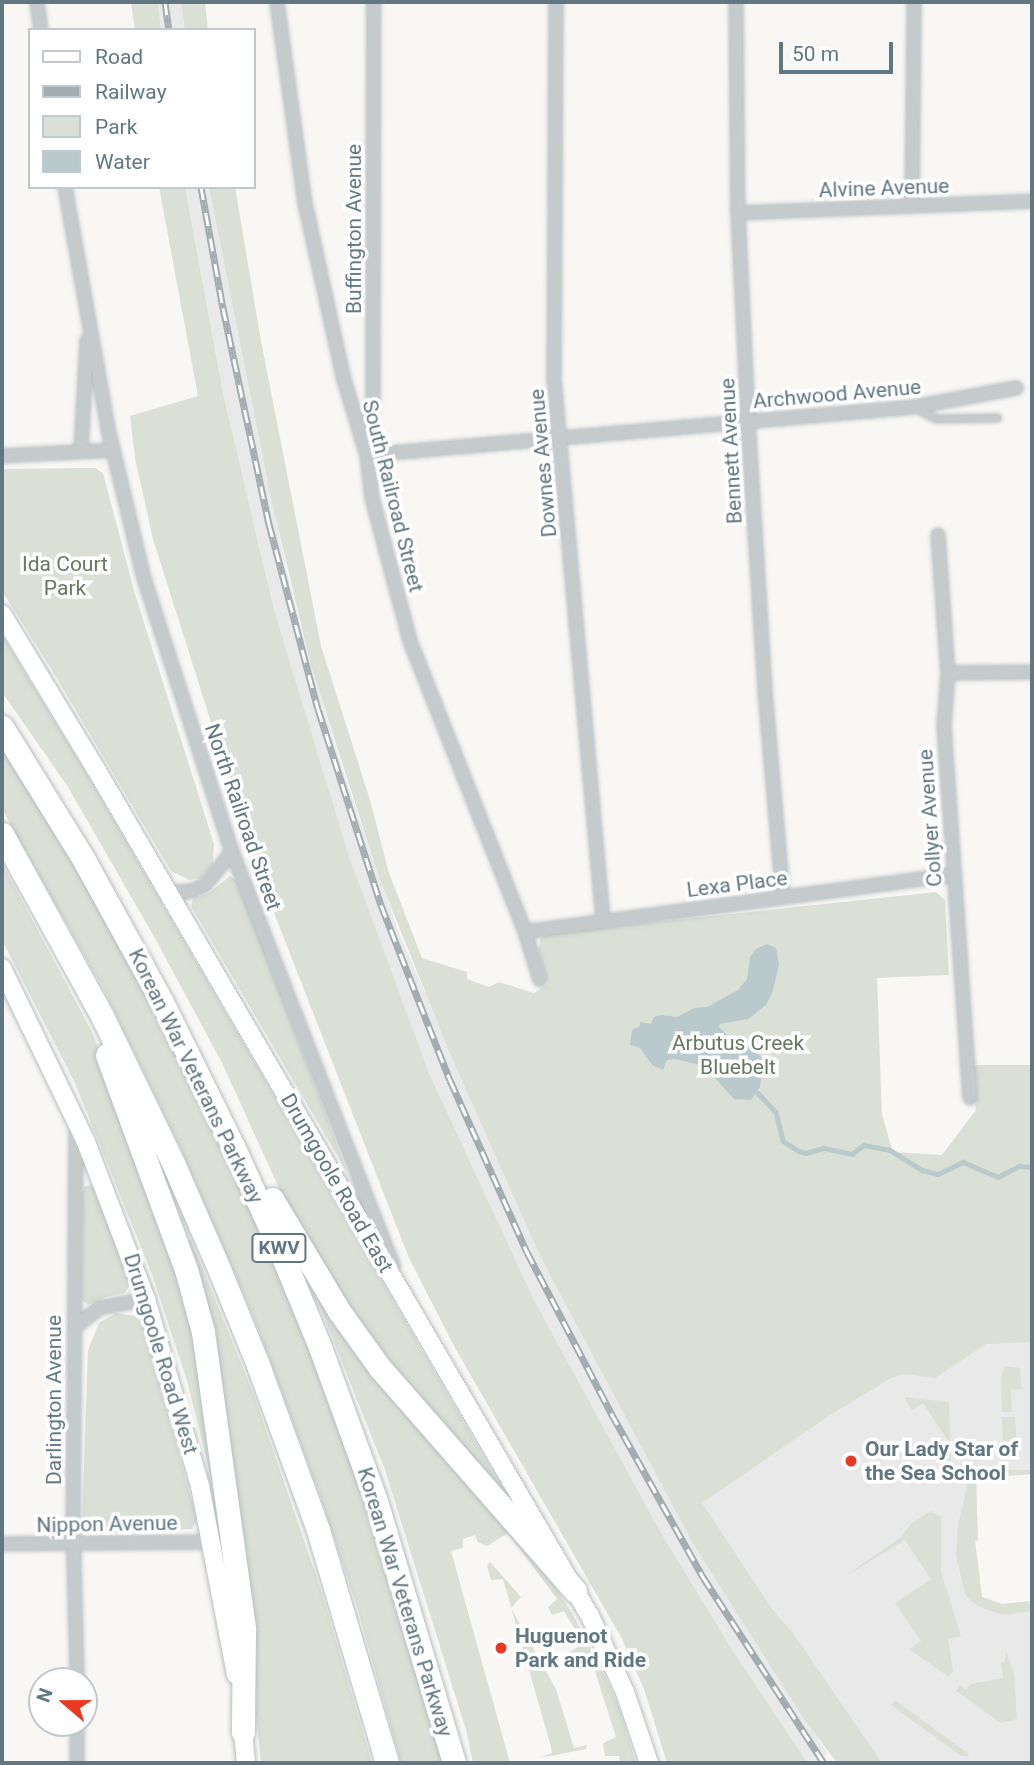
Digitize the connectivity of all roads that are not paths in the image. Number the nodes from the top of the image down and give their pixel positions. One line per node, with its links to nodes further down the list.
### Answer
1 (37, 2): 7 (street)
2 (277, 2): 20 (street, South Railroad Street)
3 (374, 2): 20 (street, Buffington Avenue)
4 (556, 2): 17 (street, Downes Avenue)
5 (736, 2): 11 (street, Bennett Avenue)
6 (914, 2): 10 (street)
7 (41, 28)
8 (65, 189): 12 (street, North Railroad Street)
9 (1032, 201): 10 (street, Alvine Avenue)
10 (912, 206): 11 (street, Alvine Avenue)
11 (738, 213): 16 (street, Bennett Avenue)
12 (88, 322): 18 (street, North Railroad Street); 19 (street, North Railroad Street)
13 (1016, 388): 14 (street, Archwood Avenue)
14 (914, 407): 15 (lane); 16 (street, Archwood Avenue)
15 (998, 418)
16 (748, 420): 17 (street, Archwood Avenue); 31 (street, Bennett Avenue)
17 (560, 438): 20 (street, Archwood Avenue); 32 (street, Downes Avenue)
18 (113, 450): 19 (street); 28 (street, North Railroad Street)
19 (81, 452): 21 (street)
20 (367, 455): 33 (street, South Railroad Street)
21 (2, 456)
22 (938, 535): 25 (street, Collyer Avenue)
23 (2, 614): 30 (main road, Drumgoole Road East)
24 (1032, 671): 25 (street)
25 (948, 673): 29 (street, Collyer Avenue)
26 (2, 727): 38 (highway, Korean War Veterans Parkway / KWV)
27 (2, 834): 35 (highway)
28 (232, 852): 30 (street); 42 (street, North Railroad Street)
29 (953, 875): 31 (street, Lexa Place); 39 (street, Collyer Avenue)
30 (168, 893): 42 (main road, Drumgoole Road East)
31 (783, 897): 32 (street, Lexa Place)
32 (603, 920): 33 (street, Lexa Place)
33 (525, 932): 36 (street, South Railroad Street)
34 (2, 968): 37 (main road, Drumgoole Road West)
35 (77, 969): 49 (highway); 53 (highway)
36 (540, 980)
37 (11, 1002): 40 (main road, Drumgoole Road West)
38 (187, 1051): 47 (highway); 54 (highway, Korean War Veterans Parkway / KWV)
39 (970, 1098)
40 (76, 1119): 41 (main road, Drumgoole Road West); 43 (street, Darlington Avenue)
41 (146, 1299): 43 (street); 44 (main road, Drumgoole Road West)
42 (410, 1310): 47 (main road, Drumgoole Road East)
43 (75, 1327): 46 (street, Darlington Avenue)
44 (212, 1542): 46 (street, Nippon Avenue); 49 (main road, Drumgoole Road West)
45 (2, 1544): 46 (street, Nippon Avenue)
46 (74, 1545): 48 (street, Darlington Avenue)
47 (575, 1591): 55 (main road, Drumgoole Road East)
48 (77, 1667)
49 (243, 1732): 52 (main road, Drumgoole Road West)
50 (77, 1737): 51 (street)
51 (77, 1763)
52 (246, 1763)
53 (387, 1763)
54 (454, 1763)
55 (649, 1763)

